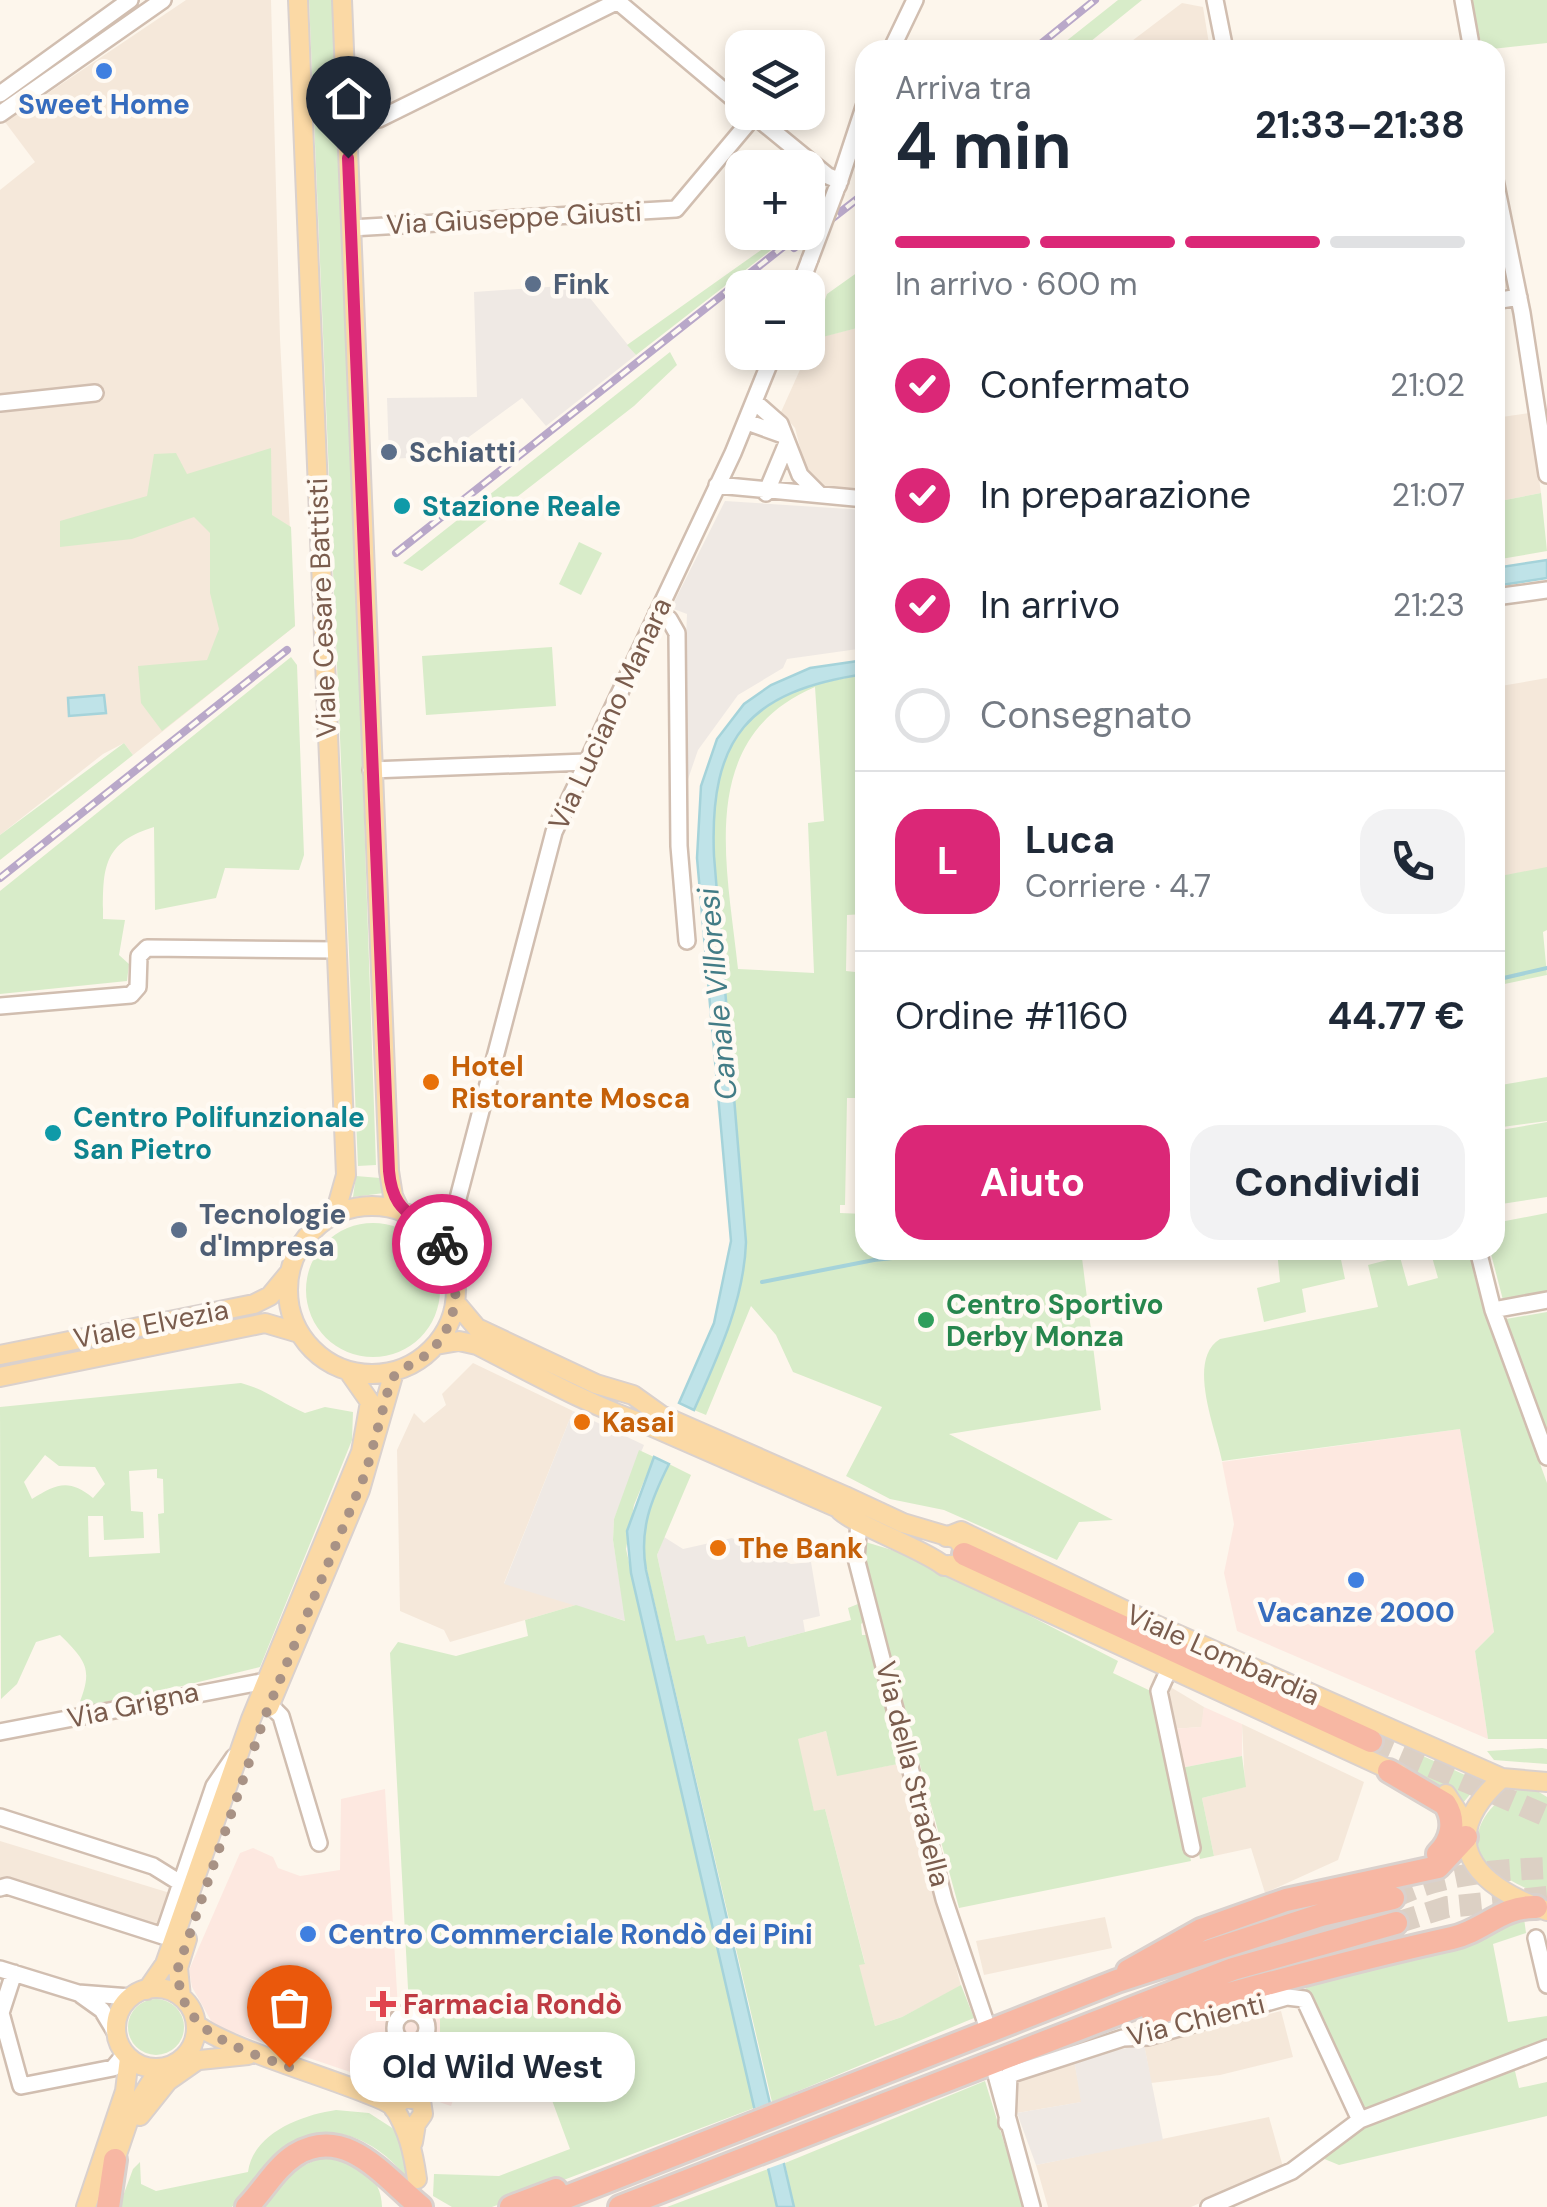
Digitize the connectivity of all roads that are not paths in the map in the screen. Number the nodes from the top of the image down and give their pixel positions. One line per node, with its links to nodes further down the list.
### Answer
1 (130, 0): 13 (street)
2 (164, 0): 14 (street)
3 (298, 0): 42 (main road, Viale Cesare Battisti)
4 (342, 0): 15 (main road, Viale Cesare Battisti)
5 (916, 0): 9 (street)
6 (1215, 0): 10 (street)
7 (1463, 0): 11 (street)
8 (618, 1): 12 (street); 15 (street)
9 (896, 40)
10 (1223, 40)
11 (1470, 40)
12 (725, 91)
13 (0, 94)
14 (0, 114)
15 (348, 124): 20 (main road, Viale Cesare Battisti)
16 (735, 130): 20 (street, Via Giuseppe Giusti)
17 (772, 130): 19 (street)
18 (855, 134): 19 (street)
19 (838, 186): 22 (street, bridge)
20 (351, 228): 40 (main road, Viale Cesare Battisti)
21 (1505, 228): 23 (street)
22 (806, 270)
23 (1519, 296): 24 (street); 31 (street)
24 (1505, 298)
25 (767, 370): 27 (street, Via Luciano Manara)
26 (96, 393): 28 (street)
27 (755, 402): 29 (street, Via Luciano Manara); 30 (street)
28 (0, 403)
29 (747, 422): 30 (street); 32 (street, Via Luciano Manara)
30 (785, 439): 33 (street); 34 (street)
31 (1546, 471)
32 (717, 484): 33 (street); 38 (street, Via Luciano Manara)
33 (766, 493): 34 (street)
34 (820, 496): 35 (street)
35 (855, 498)
36 (1547, 590): 37 (street)
37 (1505, 596)
38 (656, 613): 39 (street, Via Luciano Manara); 41 (street)
39 (586, 762): 40 (street); 44 (street, Via Luciano Manara)
40 (371, 770): 45 (main road, Viale Cesare Battisti)
41 (687, 942)
42 (336, 950): 43 (street); 46 (main road, Viale Cesare Battisti)
43 (0, 1006)
44 (456, 1206): 45 (street); 47 (street, Via Luciano Manara)
45 (404, 1212): 46 (main road); 47 (main road)
46 (335, 1214): 49 (main road)
47 (445, 1248): 51 (main road)
48 (1480, 1260): 52 (street)
49 (290, 1272): 53 (main road); 55 (main road, Viale Elvezia)
50 (1547, 1300): 52 (street)
51 (456, 1303): 54 (main road); 60 (main road, Viale Lombardia)
52 (1493, 1310): 59 (street)
53 (299, 1333): 56 (main road); 58 (main road, Viale Elvezia)
54 (436, 1346): 57 (main road); 60 (main road, Viale Lombardia)
55 (0, 1355)
56 (350, 1372): 57 (main road); 65 (main road)
57 (394, 1372): 66 (main road)
58 (0, 1376)
59 (1547, 1457)
60 (841, 1502): 61 (main road, Viale Lombardia); 62 (main road, Viale Lombardia)
61 (859, 1523): 63 (main road, Viale Lombardia); 92 (street, Via della Stradella)
62 (946, 1536): 63 (main road, Viale Lombardia); 71 (main road, Viale Lombardia)
63 (957, 1561): 64 (main road, Viale Lombardia); 68 (highway)
64 (1170, 1667): 70 (main road, Viale Lombardia); 76 (street)
65 (266, 1681): 67 (street, Via Grigna); 69 (main road)
66 (270, 1704): 75 (street); 91 (main road)
67 (0, 1732)
68 (1371, 1741)
69 (240, 1749): 77 (street); 90 (main road)
70 (1389, 1771): 74 (main road, Viale Lombardia); 82 (highway)
71 (1502, 1778): 72 (main road, Viale Lombardia); 74 (main road)
72 (1547, 1782)
73 (0, 1817): 78 (street)
74 (1466, 1830): 82 (highway); 83 (main road, Viale Lombardia)
75 (319, 1843)
76 (1192, 1848)
77 (192, 1852): 78 (street); 79 (street)
78 (153, 1866): 79 (street)
79 (182, 1884): 80 (street)
80 (0, 1888)
81 (1393, 1898): 87 (highway)
82 (1286, 1900): 87 (highway)
83 (1541, 1909): 94 (highway)
84 (1396, 1923): 94 (highway)
85 (1536, 1938): 88 (street)
86 (5, 1970): 89 (street); 97 (street)
87 (1116, 1981): 104 (highway)
88 (1547, 1985)
89 (78, 1993): 90 (street); 95 (street)
90 (139, 1993): 91 (main road); 95 (main road)
91 (181, 1997): 93 (main road)
92 (986, 2023)
93 (196, 2024): 98 (main road); 99 (main road)
94 (1090, 2025): 116 (highway)
95 (117, 2036): 97 (main road)
96 (1547, 2048): 102 (street)
97 (127, 2056): 100 (main road); 108 (main road)
98 (258, 2056): 99 (main road); 107 (main road)
99 (189, 2061): 100 (main road); 105 (main road)
100 (160, 2068): 105 (main road)
101 (996, 2075): 103 (street)
102 (1360, 2120): 103 (street, Via Chienti); 118 (street)
103 (1007, 2123): 117 (street)
104 (677, 2157): 114 (highway); 115 (highway)
105 (115, 2160): 109 (main road); 110 (highway)
106 (382, 2175): 111 (highway); 112 (highway); 113 (highway)
107 (417, 2179)
108 (86, 2207)
109 (100, 2207)
110 (108, 2207)
111 (247, 2207)
112 (389, 2207)
113 (421, 2207)
114 (510, 2207)
115 (541, 2207)
116 (620, 2207)
117 (1032, 2207)
118 (1209, 2207)

